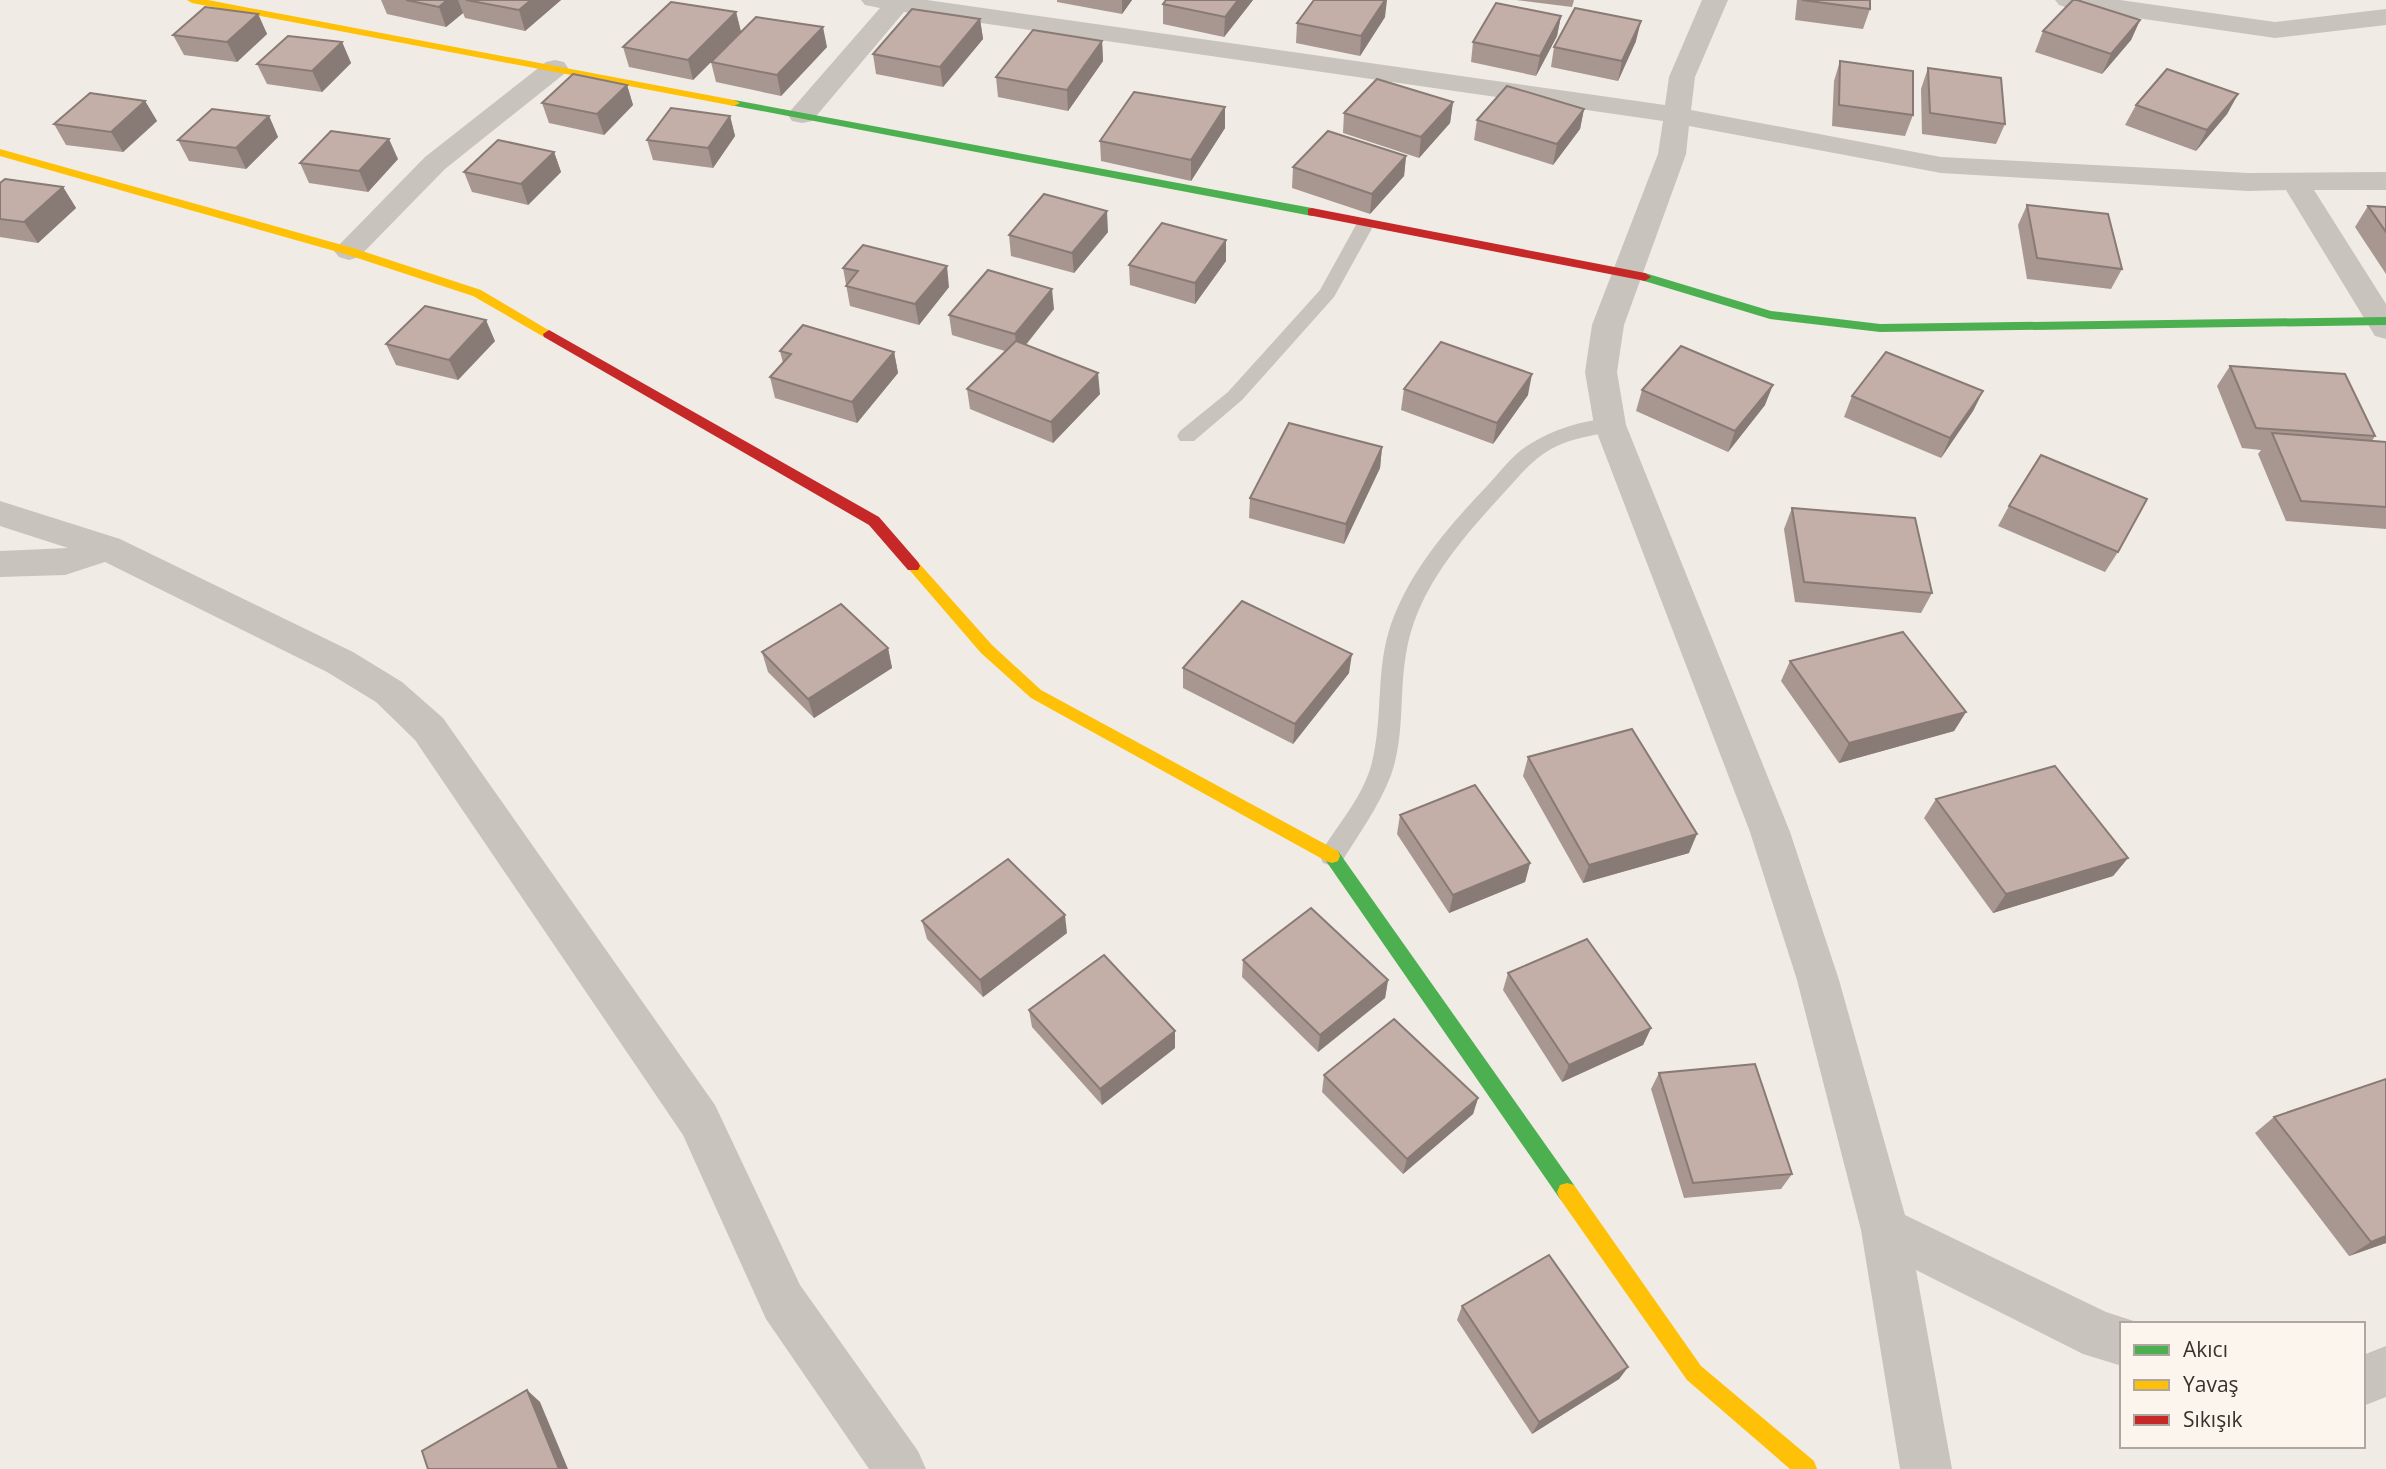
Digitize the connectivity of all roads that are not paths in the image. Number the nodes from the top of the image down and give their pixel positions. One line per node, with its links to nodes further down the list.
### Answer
1 (192, 0): 5 (street)
2 (1716, 0): 9 (street)
3 (2068, 0): 6 (street)
4 (891, 1): 8 (street); 9 (street)
5 (222, 2): 7 (street)
6 (2386, 17)
7 (555, 68): 8 (street); 14 (street)
8 (802, 115): 13 (street)
9 (1677, 115): 12 (street); 15 (street)
10 (0, 152): 14 (street)
11 (2386, 181): 12 (street)
12 (2295, 182): 16 (street)
13 (1366, 223): 15 (street); 18 (lane)
14 (349, 251): 22 (street)
15 (1628, 272): 16 (street); 17 (street)
16 (2385, 324)
17 (1610, 425): 22 (lane); 23 (street)
18 (1187, 436)
19 (0, 513): 20 (street)
20 (108, 548): 21 (street); 27 (street)
21 (0, 564)
22 (1332, 856): 28 (street)
23 (1885, 1230): 24 (street); 29 (street)
24 (2120, 1341)
25 (2386, 1371): 26 (street)
26 (2365, 1380)
27 (900, 1469)
28 (1806, 1469)
29 (1926, 1469)

